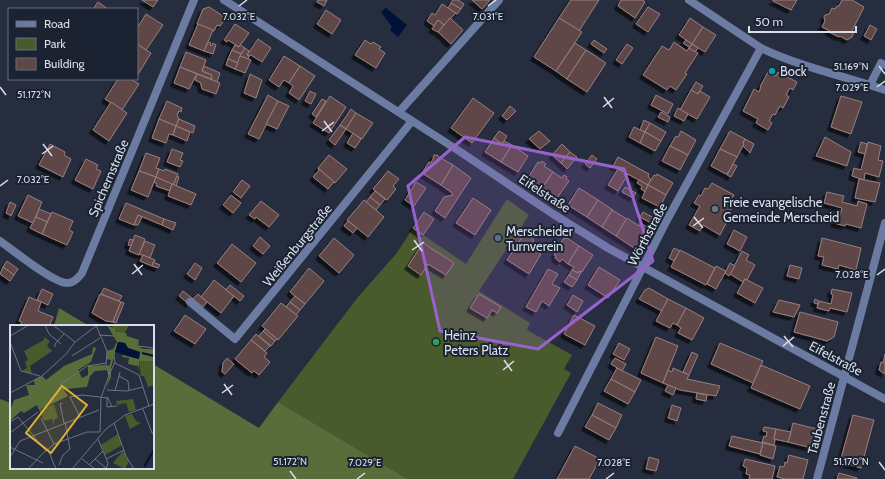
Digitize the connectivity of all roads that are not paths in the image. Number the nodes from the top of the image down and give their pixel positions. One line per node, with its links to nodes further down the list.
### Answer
1 (194, 0): 12 (street, Spichernstraße)
2 (224, 0): 9 (street, Eifelstraße)
3 (498, 0): 9 (street)
4 (689, 0): 5 (street)
5 (761, 48): 7 (street); 13 (street, Wörthstraße)
6 (884, 62): 7 (street)
7 (870, 85): 8 (street)
8 (885, 90)
9 (399, 112): 10 (street, Eifelstraße)
10 (412, 121): 13 (street, Eifelstraße); 14 (street, Weißenburgstraße)
11 (885, 223): 15 (street, Taubenstraße)
12 (0, 241)
13 (642, 268): 15 (street, Eifelstraße); 17 (street, Wörthstraße)
14 (190, 302)
15 (845, 377): 16 (street, Eifelstraße); 18 (street, Taubenstraße)
16 (885, 399)
17 (558, 433)
18 (817, 479)

